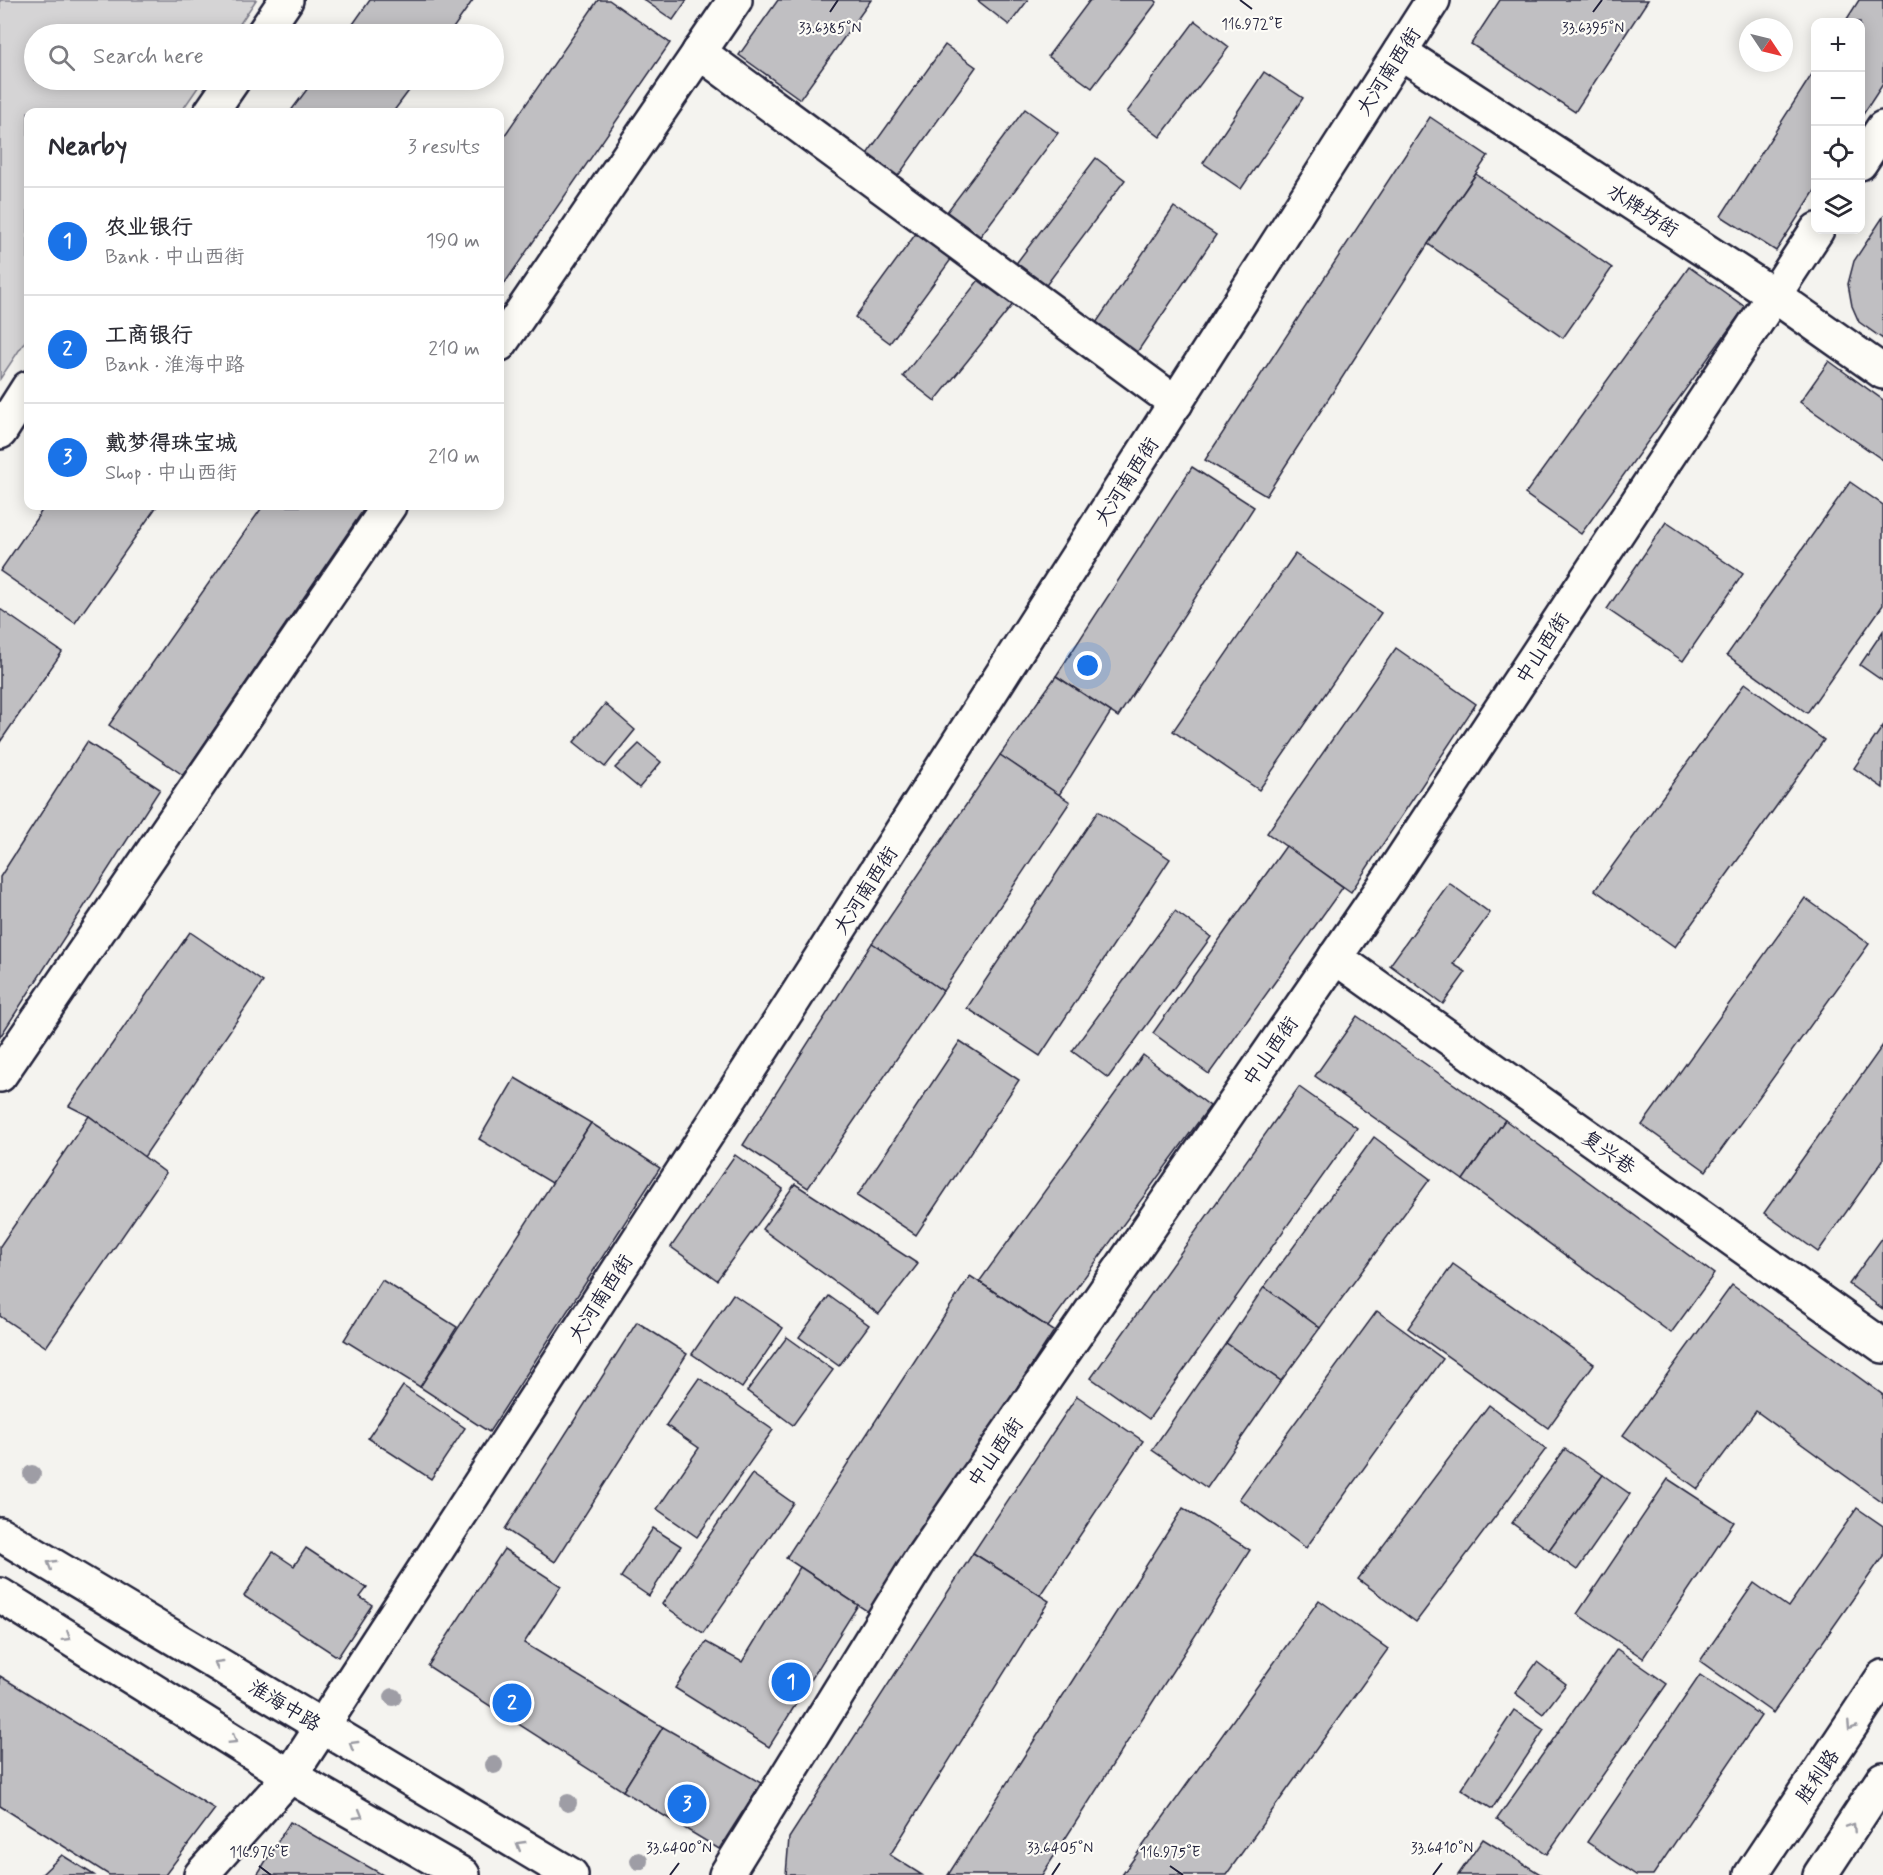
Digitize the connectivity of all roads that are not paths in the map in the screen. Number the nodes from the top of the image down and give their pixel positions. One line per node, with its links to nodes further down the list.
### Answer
1 (286, 0): 4 (street)
2 (735, 0): 5 (street)
3 (1433, 0): 6 (street, 大河南西街)
4 (270, 24)
5 (699, 52): 13 (street); 16 (street)
6 (1400, 52): 12 (street, 水牌坊街); 16 (street, 大河南西街)
7 (226, 90): 8 (street)
8 (214, 108)
9 (1883, 128): 10 (street)
10 (1865, 155)
11 (1814, 234): 12 (street, 中山西街)
12 (1775, 296): 14 (street, 水牌坊街); 19 (street, 中山西街)
13 (504, 332)
14 (1883, 372)
15 (24, 394): 17 (street)
16 (1176, 403): 25 (street, 大河南西街)
17 (0, 432)
18 (386, 510): 20 (street)
19 (1335, 957): 21 (street, 复兴巷); 31 (street, 中山西街)
20 (0, 1075)
21 (1883, 1346)
22 (0, 1534): 25 (street, 淮海中路, one-way to 22)
23 (0, 1595): 26 (street, one-way to 26)
24 (1883, 1677): 32 (street, 胜利路, one-way to 32)
25 (322, 1727): 26 (street, 大河南西街); 30 (street, 淮海中路, one-way to 25)
26 (290, 1776): 28 (street, 大河南西街); 29 (street, one-way to 29)
27 (1879, 1793): 33 (street, one-way to 27)
28 (201, 1875)
29 (463, 1875)
30 (571, 1875)
31 (726, 1875)
32 (1751, 1875)
33 (1820, 1875)

